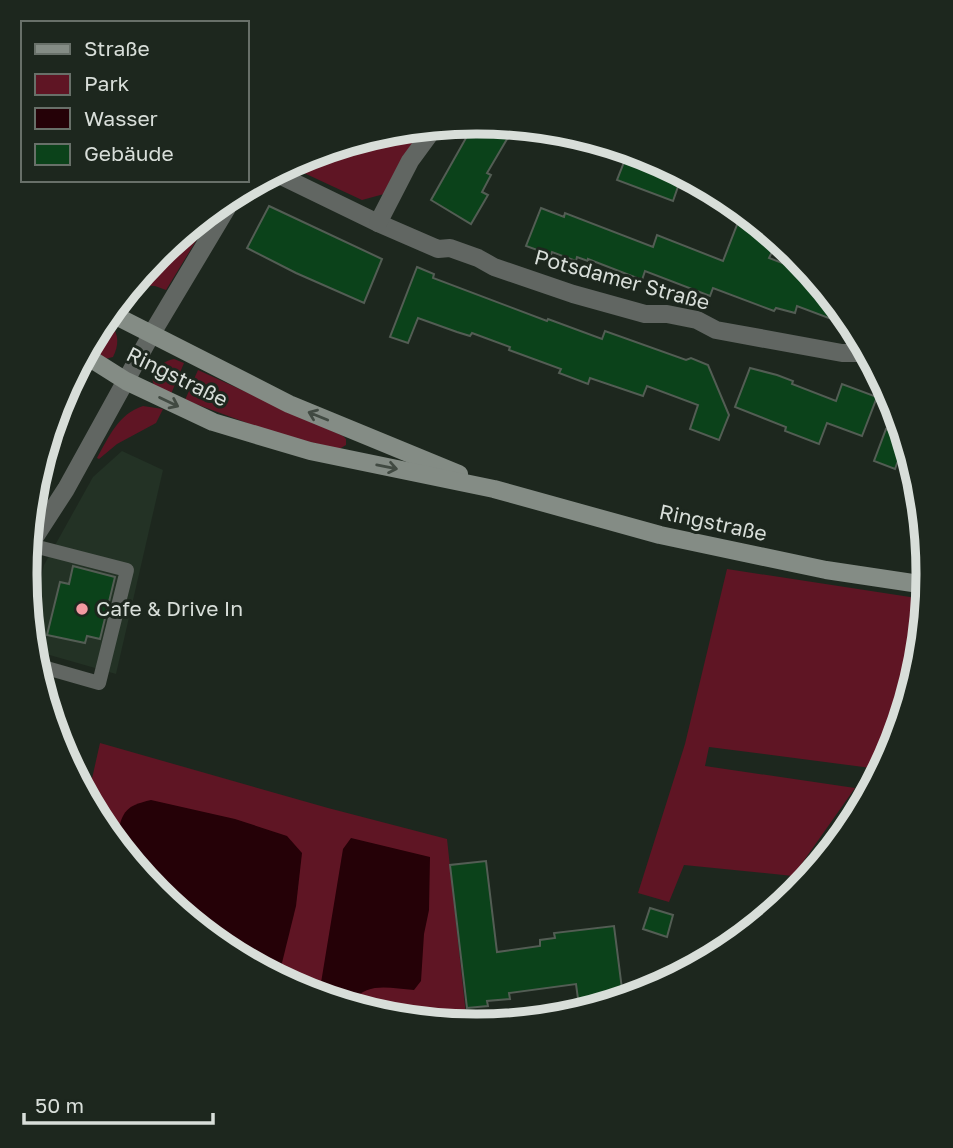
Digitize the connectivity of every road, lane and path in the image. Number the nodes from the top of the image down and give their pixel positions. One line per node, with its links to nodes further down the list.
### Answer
1 (428, 137): 4 (street)
2 (286, 178): 4 (street, Potsdamer Straße)
3 (223, 215): 6 (street)
4 (378, 223): 7 (street, Potsdamer Straße)
5 (120, 318): 6 (main road, Ringstraße)
6 (151, 335): 9 (street); 10 (main road, Ringstraße, one-way to 6)
7 (856, 353)
8 (93, 360): 9 (main road, Ringstraße)
9 (126, 381): 10 (main road, Ringstraße, one-way to 10); 11 (street)
10 (494, 489): 13 (main road, Ringstraße)
11 (40, 529)
12 (38, 546): 14 (lane)
13 (916, 583)
14 (47, 668)

